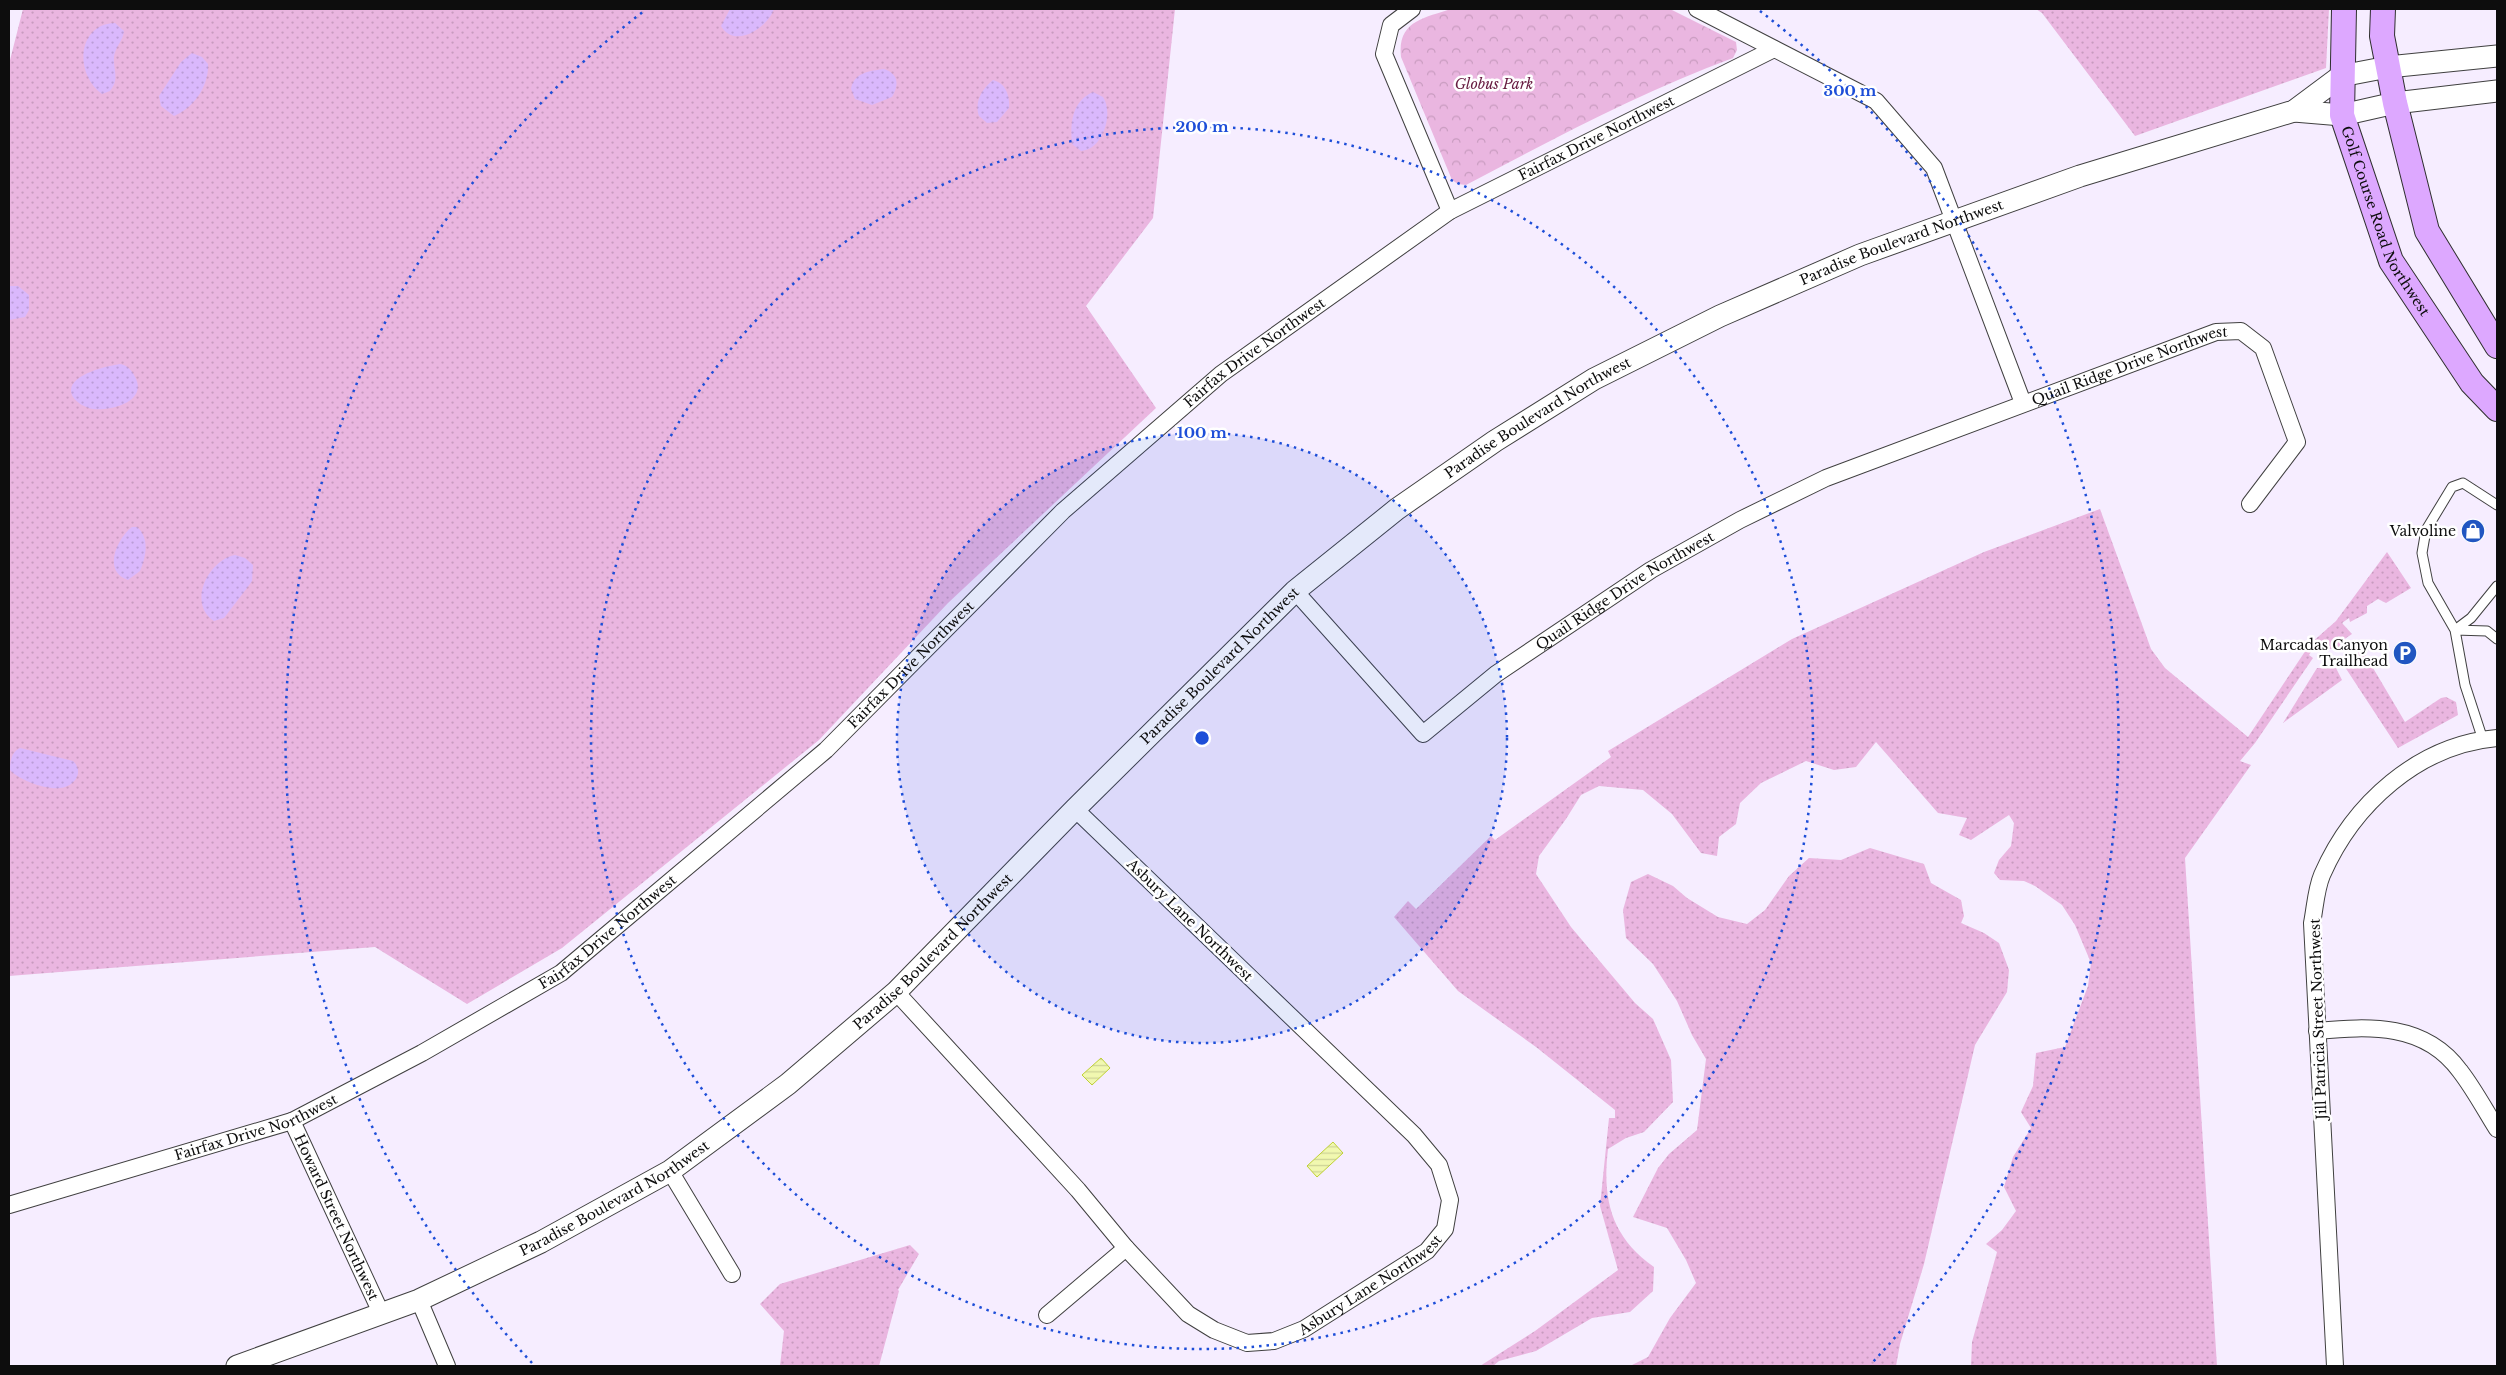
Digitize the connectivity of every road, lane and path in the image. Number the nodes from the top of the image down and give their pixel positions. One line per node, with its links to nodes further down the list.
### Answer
1 (1412, 9): 13 (street)
2 (1697, 9): 5 (street, Quail Ridge Drive Northwest)
3 (2344, 9): 8 (main road, Golf Course Road Northwest)
4 (2383, 9): 7 (main road)
5 (1774, 49): 13 (street, Fairfax Drive Northwest); 14 (street, Quail Ridge Drive Northwest)
6 (2497, 56): 7 (street, Paradise Boulevard Northwest)
7 (2388, 67): 8 (street, Paradise Boulevard Northwest); 10 (main road)
8 (2341, 76): 11 (street, Paradise Boulevard Northwest); 12 (main road, Golf Course Road Northwest)
9 (2497, 92): 10 (street, Paradise Boulevard Northwest)
10 (2395, 103): 12 (street, Paradise Boulevard Northwest); 15 (main road)
11 (2294, 111): 12 (street, Paradise Boulevard Northwest); 14 (street, Paradise Boulevard Northwest)
12 (2342, 115): 17 (main road, Golf Course Road Northwest)
13 (1450, 211): 28 (street, Fairfax Drive Northwest)
14 (1955, 220): 16 (street, Quail Ridge Drive Northwest); 21 (street, Paradise Boulevard Northwest)
15 (2497, 346)
16 (2023, 403): 18 (street, Quail Ridge Drive Northwest); 21 (street, Quail Ridge Drive Northwest)
17 (2497, 409)
18 (2250, 504)
19 (2497, 505): 22 (lane)
20 (2497, 586): 22 (lane)
21 (1295, 591): 25 (street, Paradise Boulevard Northwest)
22 (2455, 630): 23 (lane); 24 (lane)
23 (2497, 639)
24 (2490, 739): 27 (street, Jill Patricia Street Northwest)
25 (1075, 809): 26 (street, Paradise Boulevard Northwest); 32 (street, Asbury Lane Northwest)
26 (896, 992): 30 (street, Paradise Boulevard Northwest); 32 (street, Asbury Lane Northwest)
27 (2317, 1031): 29 (street); 39 (street, Jill Patricia Street Northwest)
28 (292, 1121): 31 (street, Fairfax Drive Northwest); 35 (street, Howard Street Northwest)
29 (2497, 1129)
30 (670, 1171): 33 (street); 34 (street, Paradise Boulevard Northwest)
31 (9, 1204)
32 (1126, 1248): 36 (street)
33 (732, 1274)
34 (419, 1300): 35 (street, Paradise Boulevard Northwest); 38 (street)
35 (382, 1315): 37 (street, Paradise Boulevard Northwest)
36 (1047, 1315)
37 (237, 1366)
38 (447, 1366)
39 (2335, 1366)

